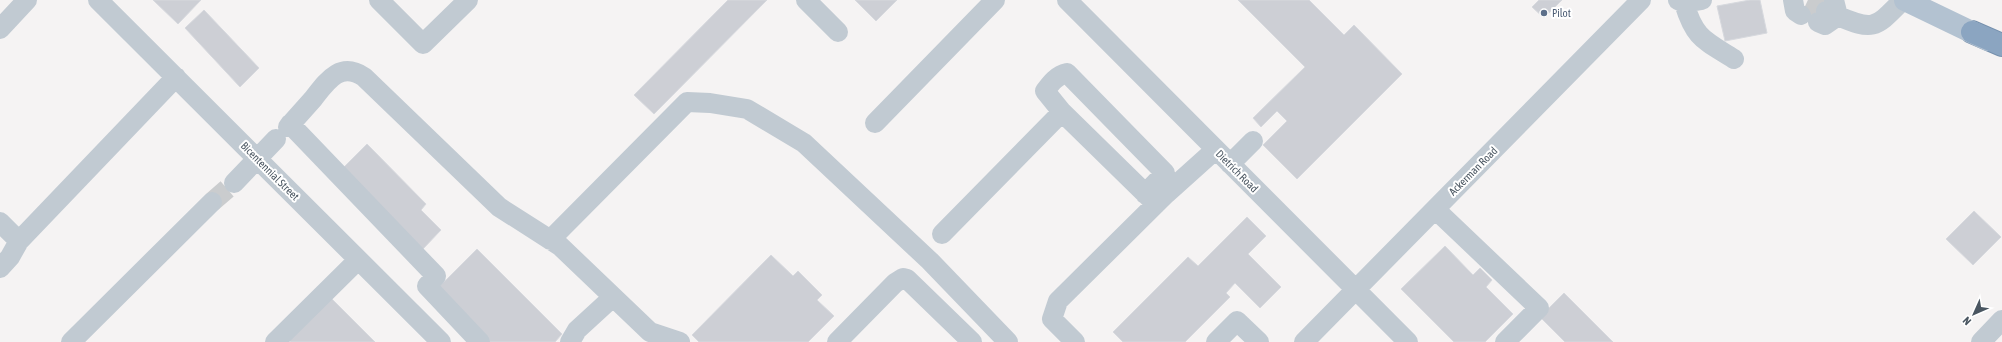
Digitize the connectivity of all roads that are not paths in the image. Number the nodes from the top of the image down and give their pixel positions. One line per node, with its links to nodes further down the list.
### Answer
1 (28, 0): 12 (street)
2 (98, 0): 17 (street, Bicentennial Street)
3 (379, 0): 4 (street)
4 (468, 0)
5 (806, 0): 13 (street)
6 (995, 0): 19 (street)
7 (1066, 0): 22 (street, Dietrich Road)
8 (1641, 0): 28 (street, Ackerman Road)
9 (1904, 0): 11 (street); 14 (main road)
10 (1688, 1): 16 (street)
11 (1815, 8)
12 (0, 29)
13 (838, 32)
14 (1972, 32): 15 (highway)
15 (2002, 46)
16 (1734, 59)
17 (176, 77): 23 (street, Bicentennial Street); 32 (street)
18 (1062, 112): 26 (street); 26 (street); 30 (street)
19 (875, 123)
20 (285, 130): 23 (street); 31 (street); 42 (street)
21 (1253, 141): 24 (street)
22 (1216, 150): 24 (street, Dietrich Road); 26 (street)
23 (257, 159): 25 (street); 33 (street, Bicentennial Street)
24 (1230, 164): 35 (street, Dietrich Road)
25 (234, 183)
26 (1151, 199): 48 (street)
27 (212, 202): 39 (street)
28 (1435, 209): 35 (street, Ackerman Road); 52 (street)
29 (0, 222): 32 (street)
30 (942, 234)
31 (550, 240): 36 (street); 47 (street)
32 (19, 241): 34 (street)
33 (358, 260): 40 (street); 41 (street, Bicentennial Street)
34 (0, 268)
35 (1355, 290): 38 (street, Ackerman Road); 51 (street, Dietrich Road)
36 (613, 297): 43 (street); 44 (street)
37 (2002, 320): 53 (street)
38 (1312, 339)
39 (71, 342)
40 (275, 342)
41 (441, 342)
42 (480, 342)
43 (570, 342)
44 (680, 342)
45 (837, 342): 46 (street)
46 (972, 342)
47 (1008, 342)
48 (1075, 342)
49 (1216, 342): 50 (street)
50 (1259, 342)
51 (1408, 342)
52 (1504, 342)
53 (1981, 342)

